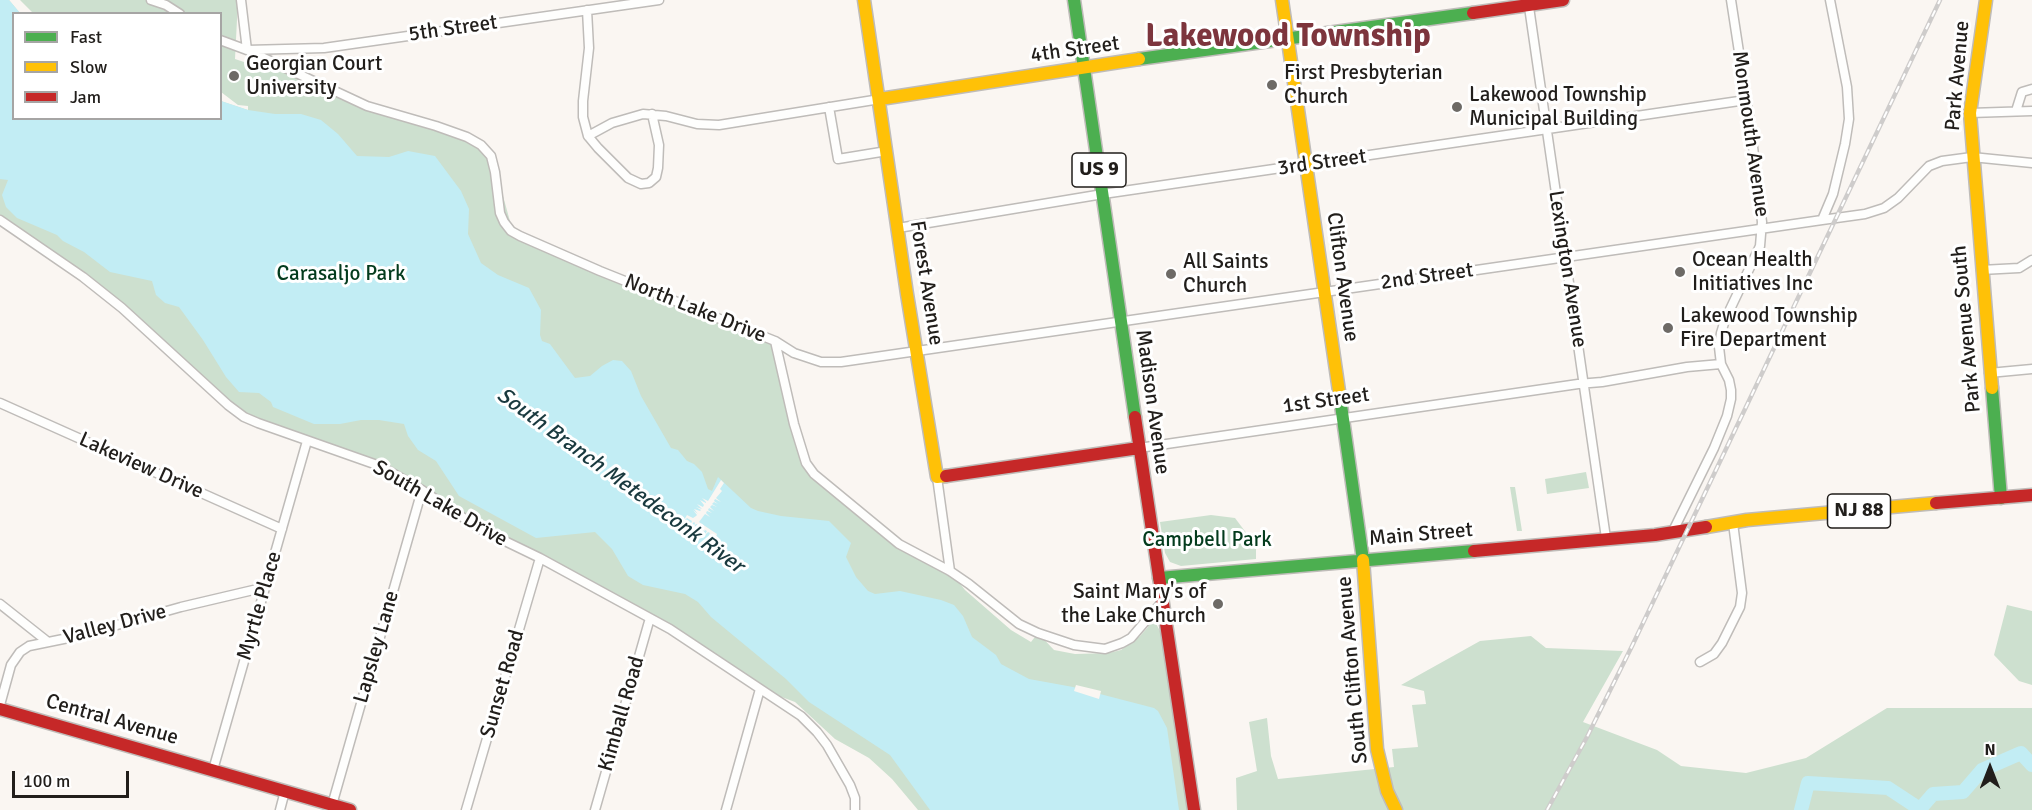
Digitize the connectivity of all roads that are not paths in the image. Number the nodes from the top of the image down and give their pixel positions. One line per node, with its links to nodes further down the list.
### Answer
1 (151, 0): 13 (street)
2 (241, 0): 16 (street)
3 (659, 0): 12 (street, 5th Street)
4 (864, 0): 19 (main road, Forest Avenue)
5 (1074, 0): 17 (main road, Madison Avenue / US 9)
6 (1282, 0): 14 (main road, Clifton Avenue)
7 (1563, 0): 11 (main road, 4th Street)
8 (1731, 0): 20 (street, Monmouth Avenue)
9 (1830, 0): 34 (street)
10 (1986, 0): 24 (main road, Park Avenue)
11 (1528, 2): 14 (main road, 4th Street); 26 (street, Lexington Avenue)
12 (587, 10): 16 (street, 5th Street); 27 (street)
13 (177, 12)
14 (1287, 38): 17 (main road, 4th Street); 31 (main road, Clifton Avenue)
15 (222, 41): 16 (street, North Lake Drive)
16 (247, 50): 42 (street, North Lake Drive)
17 (1084, 67): 19 (main road, 4th Street); 32 (main road, Madison Avenue / US 9)
18 (2032, 89): 22 (street)
19 (880, 99): 21 (street, 4th Street); 28 (main road, Forest Avenue)
20 (1746, 100): 26 (street, 3rd Street); 36 (street, Monmouth Avenue)
21 (829, 107): 25 (street, 4th Street); 28 (street)
22 (2016, 111): 23 (street); 24 (street)
23 (2032, 111)
24 (1970, 113): 29 (main road, Park Avenue)
25 (652, 114): 27 (street); 27 (street)
26 (1546, 130): 31 (street, 3rd Street); 37 (street, Lexington Avenue)
27 (588, 136)
28 (887, 151): 35 (main road, Forest Avenue)
29 (1972, 157): 30 (street); 34 (street); 39 (main road, Park Avenue South)
30 (2032, 164)
31 (1306, 165): 32 (street, 3rd Street); 40 (main road, Clifton Avenue)
32 (1103, 194): 35 (street, 3rd Street); 41 (main road, Madison Avenue / US 9)
33 (0, 220): 50 (street, South Lake Drive)
34 (1822, 220): 36 (street, 2nd Street)
35 (898, 228): 43 (main road, Forest Avenue)
36 (1762, 228): 37 (street, 2nd Street); 44 (street, Monmouth Avenue)
37 (1566, 256): 40 (street, 2nd Street); 47 (street, Lexington Avenue)
38 (2032, 260): 39 (street)
39 (1982, 270): 46 (main road, Park Avenue South)
40 (1325, 292): 41 (street, 2nd Street); 49 (main road, Clifton Avenue)
41 (1121, 321): 43 (street, 2nd Street); 51 (main road, Madison Avenue / US 9)
42 (775, 341): 43 (street, 2nd Street); 62 (street, North Lake Drive)
43 (916, 351): 52 (main road, Forest Avenue)
44 (1721, 364): 47 (street, 1st Street); 58 (street, Monmouth Avenue)
45 (2032, 369): 46 (street)
46 (1989, 373): 55 (main road, Park Avenue South)
47 (1584, 383): 49 (street, 1st Street); 59 (street, Lexington Avenue)
48 (0, 403): 57 (street, Lakeview Drive)
49 (1344, 418): 51 (street, 1st Street); 61 (main road, Clifton Avenue)
50 (307, 441): 53 (street, South Lake Drive); 57 (street, Myrtle Place)
51 (1139, 448): 52 (main road, 1st Street); 63 (main road, Madison Avenue / US 9)
52 (937, 477): 62 (street, Forest Avenue)
53 (422, 490): 60 (street, South Lake Drive); 74 (street, Lapsley Lane)
54 (2032, 495): 55 (main road, NJ 88)
55 (2001, 498): 56 (main road, NJ 88)
56 (1733, 523): 58 (main road, Main Street / NJ 88); 69 (street)
57 (282, 529): 64 (street, Myrtle Place)
58 (1672, 533): 59 (main road, Main Street / NJ 88)
59 (1606, 538): 61 (main road, Main Street / NJ 88)
60 (540, 558): 67 (street, South Lake Drive); 77 (street, Sunset Road)
61 (1364, 560): 63 (main road, Main Street / NJ 88); 82 (main road, South Clifton Avenue)
62 (950, 571): 65 (street, North Lake Drive)
63 (1159, 578): 65 (main road, Madison Avenue / US 9)
64 (266, 587): 68 (street, Valley Drive); 72 (street, Myrtle Place)
65 (1163, 601): 81 (main road, Madison Avenue / US 9)
66 (0, 604): 68 (street)
67 (650, 618): 70 (street, South Lake Drive); 78 (street, Kimball Road)
68 (48, 642): 71 (street, Valley Drive)
69 (1700, 662)
70 (760, 689): 79 (street); 80 (street, South Lake Drive)
71 (0, 707): 72 (main road, Central Avenue)
72 (213, 770): 73 (main road, Central Avenue)
73 (285, 791): 74 (main road, Central Avenue); 75 (street)
74 (332, 805): 76 (main road, Central Avenue)
75 (280, 810)
76 (351, 810)
77 (466, 810)
78 (595, 810)
79 (726, 810)
80 (855, 810)
81 (1194, 810)
82 (1396, 810)

